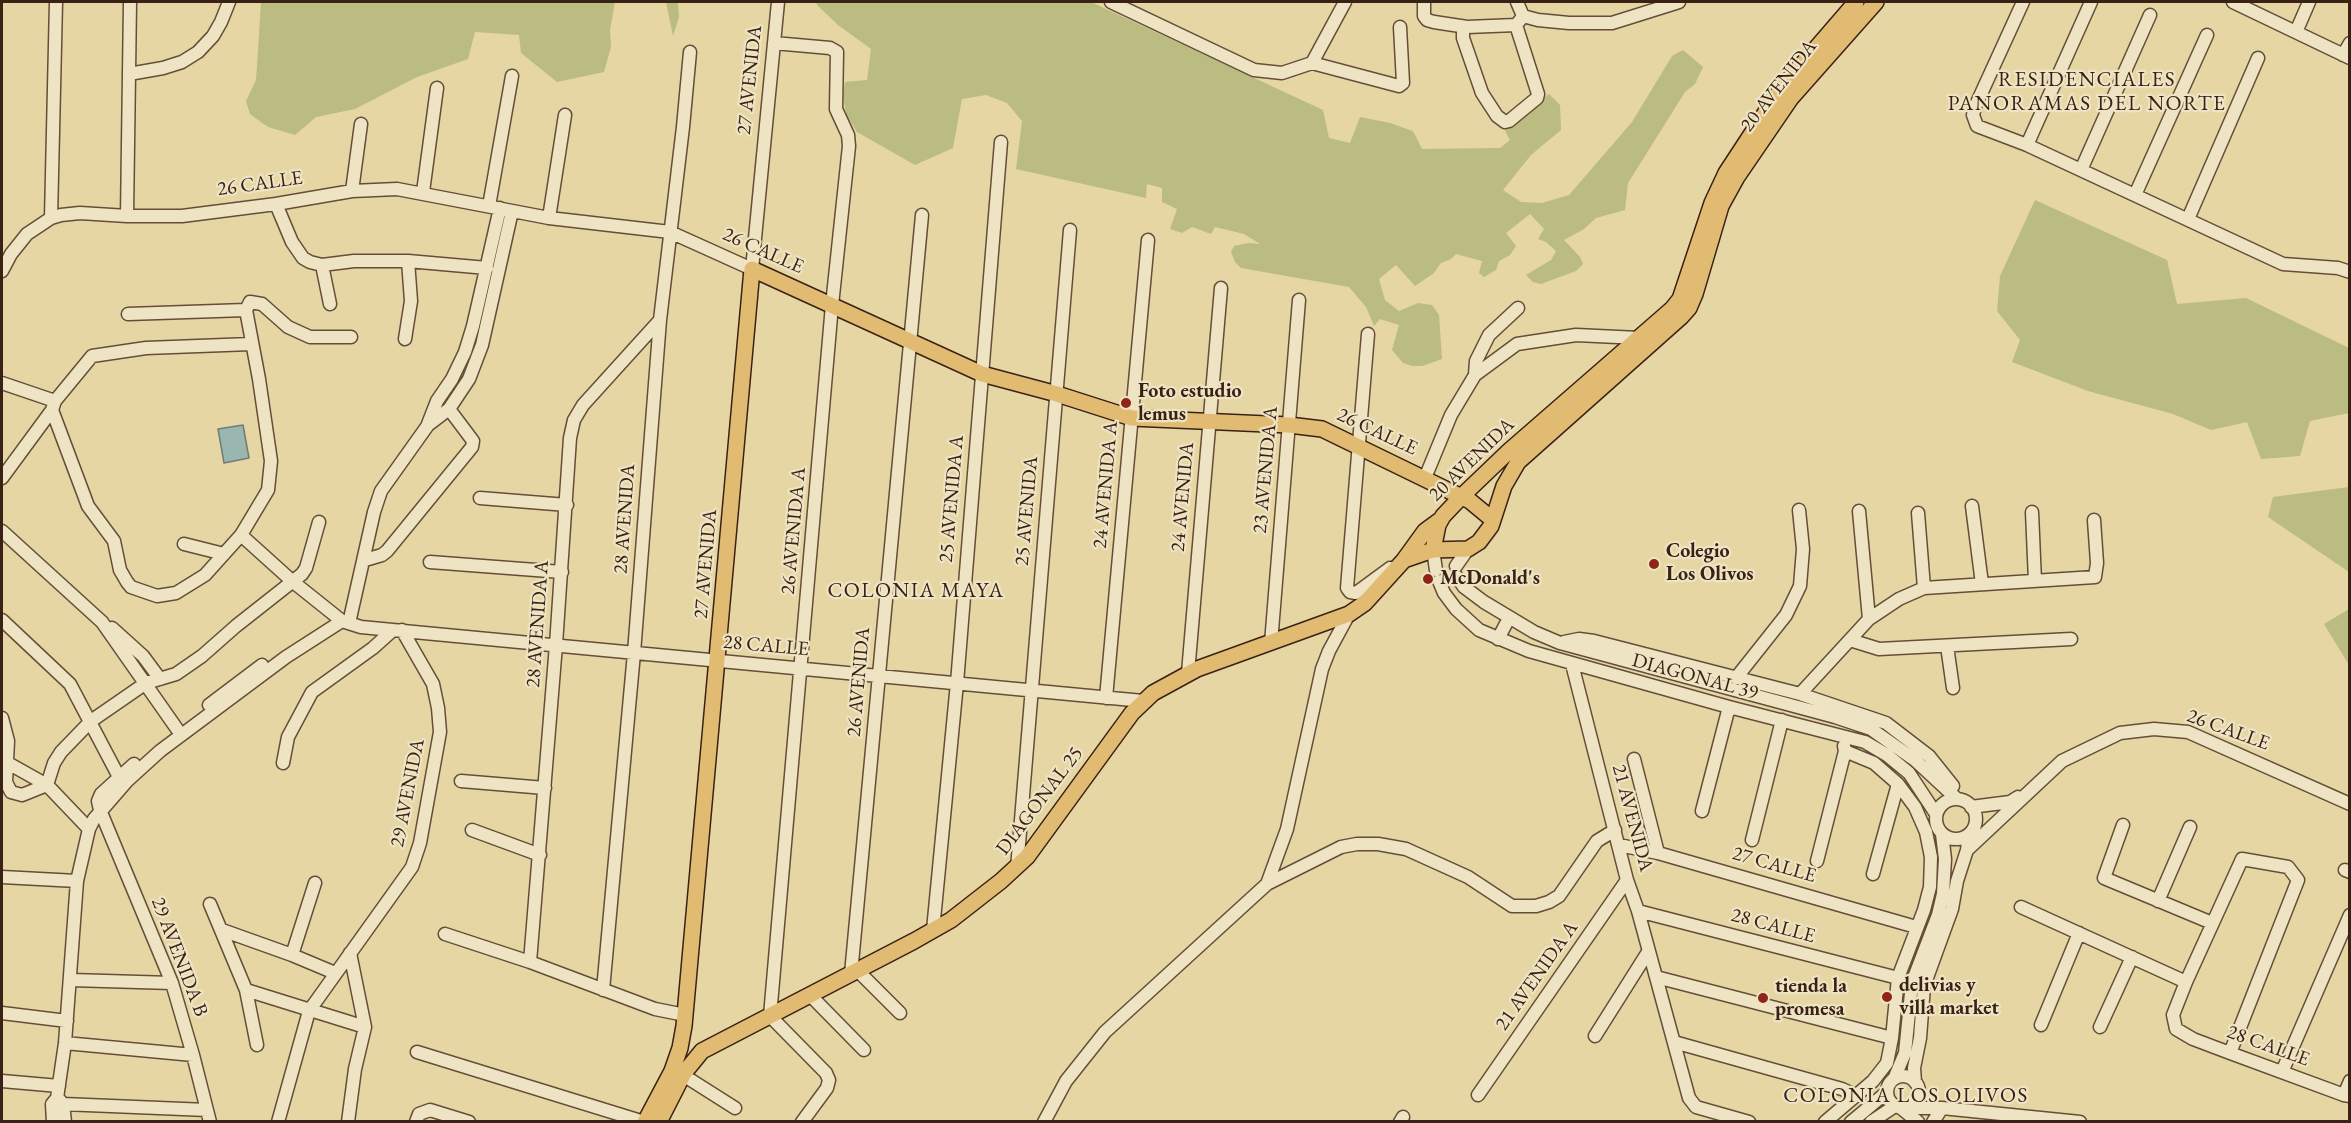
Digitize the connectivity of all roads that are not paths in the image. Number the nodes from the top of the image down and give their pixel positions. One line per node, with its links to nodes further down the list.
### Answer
1 (57, 2): 44 (street)
2 (130, 2): 28 (street)
3 (229, 2): 28 (street)
4 (778, 2): 22 (street, 27 AVENIDA)
5 (1111, 2): 27 (street)
6 (1345, 2): 27 (street)
7 (1424, 2): 19 (street)
8 (1517, 2): 17 (street)
9 (1679, 2): 17 (street)
10 (1856, 2): 66 (main road, 20 AVENIDA)
11 (1876, 2): 92 (main road, 20 AVENIDA)
12 (2023, 2): 34 (street)
13 (2091, 2): 34 (street)
14 (2308, 2): 20 (street)
15 (2238, 3): 20 (street)
16 (2150, 15): 35 (street)
17 (1520, 20): 19 (street); 19 (street)
18 (1400, 27): 27 (street)
19 (1467, 27)
20 (2296, 32): 26 (street)
21 (2207, 35): 38 (street)
22 (774, 43): 53 (street, 27 AVENIDA); 59 (street, 26 AVENIDA A)
23 (2349, 43): 26 (street)
24 (690, 52): 48 (street, 28 AVENIDA)
25 (2258, 57): 46 (street)
26 (2346, 57)
27 (1312, 63)
28 (129, 74): 43 (street)
29 (512, 76): 40 (street)
30 (437, 88): 37 (street)
31 (565, 115): 45 (street)
32 (361, 124): 36 (street)
33 (1001, 142): 70 (street, 25 AVENIDA A)
34 (2027, 145): 35 (street)
35 (2081, 170): 38 (street)
36 (352, 192): 37 (street, 26 CALLE); 39 (street, 26 CALLE)
37 (423, 192): 40 (street, 26 CALLE)
38 (2135, 195): 46 (street)
39 (276, 204): 43 (street, 26 CALLE); 51 (street)
40 (494, 207): 41 (street, 26 CALLE); 52 (street)
41 (513, 211): 45 (street, 26 CALLE); 75 (street)
42 (922, 215): 68 (street, 26 AVENIDA)
43 (127, 216): 44 (street, 26 CALLE)
44 (51, 218): 54 (street, 26 CALLE)
45 (549, 218): 48 (street, 26 CALLE)
46 (2188, 219): 55 (street)
47 (1070, 230): 73 (street, 25 AVENIDA)
48 (670, 232): 53 (street, 26 CALLE); 63 (street, 28 AVENIDA)
49 (1148, 240): 76 (street, 24 AVENIDA A)
50 (408, 261): 51 (street); 52 (street); 67 (street)
51 (322, 265): 58 (street)
52 (487, 268): 78 (street)
53 (752, 269): 59 (main road, 26 CALLE); 127 (main road, 27 AVENIDA)
54 (2, 271)
55 (2349, 272)
56 (1221, 288): 77 (street, 24 AVENIDA)
57 (1299, 300): 79 (street, 23 AVENIDA A)
58 (330, 304)
59 (832, 305): 68 (main road, 26 CALLE); 129 (street, 26 AVENIDA A)
60 (1518, 308): 71 (street)
61 (246, 310): 62 (street); 65 (street); 69 (street)
62 (128, 314)
63 (660, 320): 85 (street, 28 AVENIDA A); 125 (street, 28 AVENIDA)
64 (1368, 334): 80 (street)
65 (351, 338)
66 (1639, 338): 71 (street); 83 (main road, 20 AVENIDA)
67 (405, 339)
68 (910, 341): 70 (main road, 26 CALLE); 132 (street, 26 AVENIDA)
69 (251, 344): 74 (street); 96 (street)
70 (982, 374): 73 (main road, 26 CALLE); 136 (street, 25 AVENIDA A)
71 (1475, 375): 82 (street)
72 (2, 382): 74 (street)
73 (1057, 394): 76 (main road, 26 CALLE); 138 (street, 25 AVENIDA)
74 (54, 405): 81 (street); 100 (street)
75 (449, 409): 78 (street); 102 (street)
76 (1132, 418): 77 (main road, 26 CALLE); 141 (street, 24 AVENIDA A)
77 (1209, 420): 79 (main road, 26 CALLE); 131 (street, 24 AVENIDA)
78 (428, 425): 102 (street)
79 (1289, 425): 80 (main road, 26 CALLE); 121 (street, 23 AVENIDA A)
80 (1360, 446): 82 (main road, 26 CALLE); 101 (street)
81 (2, 477)
82 (1425, 478): 83 (main road, 26 CALLE)
83 (1461, 496): 91 (main road, 20 AVENIDA); 92 (main road, 26 CALLE)
84 (480, 498): 85 (street)
85 (567, 505): 104 (street, 28 AVENIDA A)
86 (1972, 506): 107 (street)
87 (1799, 510): 133 (street)
88 (1859, 511): 114 (street)
89 (2032, 512): 106 (street)
90 (1918, 513): 108 (street)
91 (1440, 520): 99 (main road, 20 AVENIDA); 101 (main road, DIAGONAL 25)
92 (1493, 520): 98 (main road, 20 AVENIDA)
93 (2094, 520): 106 (street)
94 (319, 522): 105 (street)
95 (2, 531): 115 (street)
96 (241, 535): 100 (street); 105 (street)
97 (184, 544): 100 (street)
98 (1468, 549): 99 (main road); 109 (street, DIAGONAL 39)
99 (1433, 550): 101 (main road, DIAGONAL 25); 113 (street, DIAGONAL 39)
100 (224, 554)
101 (1404, 560): 110 (main road, DIAGONAL 25)
102 (365, 561): 116 (street)
103 (430, 562): 104 (street)
104 (562, 572): 123 (street, 28 AVENIDA A)
105 (292, 581): 116 (street); 134 (street)
106 (2036, 581): 107 (street)
107 (1982, 584): 108 (street)
108 (1924, 588): 114 (street)
109 (1484, 602): 111 (street, DIAGONAL 39); 113 (street)
110 (1349, 614): 121 (main road, DIAGONAL 25); 184 (street)
111 (1509, 618): 118 (street); 122 (street, DIAGONAL 39)
112 (2, 620): 146 (street)
113 (1468, 620): 118 (street, DIAGONAL 39)
114 (1869, 620): 120 (street)
115 (102, 622): 134 (street); 135 (street)
116 (345, 622): 117 (street, 28 CALLE); 126 (street)
117 (398, 630): 123 (street, 28 CALLE); 152 (street); 196 (street, 29 AVENIDA)
118 (1498, 639): 128 (street, DIAGONAL 39)
119 (2071, 639): 124 (street)
120 (1850, 640): 124 (street); 139 (street)
121 (1271, 643): 131 (main road, DIAGONAL 25)
122 (1560, 643): 133 (street); 159 (street, DIAGONAL 39)
123 (556, 645): 125 (street, 28 CALLE); 157 (street, 28 AVENIDA A)
124 (1947, 646): 137 (street)
125 (634, 653): 127 (street, 28 CALLE); 209 (street, 28 AVENIDA)
126 (286, 657): 147 (street); 161 (street)
127 (718, 661): 129 (street, 28 CALLE); 214 (main road, 27 AVENIDA)
128 (1572, 664): 130 (street, DIAGONAL 39); 140 (street, 21 AVENIDA)
129 (802, 669): 132 (street, 28 CALLE); 215 (street, 26 AVENIDA A)
130 (1599, 672): 140 (street); 143 (street, DIAGONAL 39)
131 (1188, 673): 142 (main road, DIAGONAL 25)
132 (879, 676): 136 (street, 28 CALLE); 201 (street, 26 AVENIDA)
133 (1736, 678): 139 (street)
134 (160, 679): 135 (street)
135 (146, 683): 146 (street); 147 (street)
136 (957, 684): 138 (street, 28 CALLE); 193 (street, 25 AVENIDA A)
137 (1953, 688)
138 (1032, 691): 141 (street, 28 CALLE); 178 (street, 25 AVENIDA)
139 (1800, 693): 159 (street)
140 (1580, 694): 169 (street, 21 AVENIDA)
141 (1106, 698): 142 (street, 28 CALLE)
142 (1143, 701): 178 (main road, DIAGONAL 25)
143 (1729, 707): 145 (street, DIAGONAL 39); 162 (street)
144 (2, 718): 151 (street)
145 (1782, 720): 148 (street, DIAGONAL 39); 172 (street)
146 (90, 721): 153 (street); 156 (street)
147 (177, 729): 153 (street)
148 (1842, 735): 149 (street); 163 (street, DIAGONAL 39)
149 (1845, 752): 155 (street); 177 (street)
150 (1634, 759): 175 (street)
151 (6, 762): 156 (street); 156 (street)
152 (283, 763)
153 (118, 777): 161 (street)
154 (460, 781): 157 (street)
155 (1898, 784): 179 (street); 191 (street)
156 (47, 785): 167 (street)
157 (545, 788): 176 (street, 28 AVENIDA A)
158 (2030, 790): 159 (street, 26 CALLE); 160 (street, 26 CALLE); 164 (street, 26 CALLE)
159 (1963, 802): 163 (street); 170 (street)
160 (2349, 804)
161 (100, 810): 167 (street); 207 (street, 29 AVENIDA B)
162 (1702, 811)
163 (1936, 814): 171 (street)
164 (1996, 823): 170 (street, 26 CALLE); 174 (street, 26 CALLE)
165 (2123, 825): 185 (street)
166 (2190, 827): 185 (street)
167 (89, 829): 182 (street)
168 (472, 830): 176 (street)
169 (1615, 830): 173 (street, 21 AVENIDA); 184 (street)
170 (1971, 832): 171 (street); 174 (street)
171 (1942, 834): 233 (street)
172 (1752, 840)
173 (1619, 845): 175 (street, 27 CALLE); 181 (street, 21 AVENIDA)
174 (1967, 850): 236 (street)
175 (1658, 853): 191 (street, 27 CALLE)
176 (540, 855): 200 (street, 28 AVENIDA A)
177 (1817, 861)
178 (1017, 868): 193 (main road, DIAGONAL 25)
179 (1873, 874)
180 (2, 877): 182 (street)
181 (1627, 880): 188 (street, 21 AVENIDA); 238 (street, 21 AVENIDA A)
182 (77, 881): 205 (street)
183 (315, 883): 198 (street)
184 (1267, 884): 255 (street)
185 (2158, 901): 190 (street)
186 (210, 904): 192 (street)
187 (2021, 907): 194 (street)
188 (1638, 911): 197 (street, 21 AVENIDA); 204 (street, 28 CALLE)
189 (2349, 915): 231 (street)
190 (2212, 923): 206 (street); 228 (street)
191 (1916, 927): 204 (street)
192 (222, 930): 198 (street); 208 (street)
193 (933, 930): 201 (main road, DIAGONAL 25)
194 (2079, 933): 199 (street); 217 (street)
195 (445, 934): 200 (street)
196 (350, 952): 202 (street, 29 AVENIDA); 218 (street)
197 (1648, 952): 203 (street, 21 AVENIDA); 220 (street)
198 (292, 955): 202 (street)
199 (2132, 957): 206 (street); 219 (street)
200 (530, 962): 209 (street)
201 (854, 972): 210 (main road, DIAGONAL 25); 213 (street)
202 (335, 973): 211 (street, 29 AVENIDA)
203 (1656, 977): 221 (street); 222 (street, 21 AVENIDA)
204 (1898, 978): 221 (street)
205 (71, 980): 207 (street); 216 (street)
206 (2186, 981): 228 (street, 28 CALLE)
207 (172, 983): 229 (street, 29 AVENIDA B)
208 (246, 990): 211 (street); 224 (street)
209 (603, 990): 214 (street)
210 (810, 995): 215 (main road, DIAGONAL 25); 226 (street)
211 (309, 1011): 218 (street); 248 (street, 29 AVENIDA)
212 (2, 1013): 216 (street)
213 (900, 1013)
214 (686, 1015): 225 (main road, 27 AVENIDA)
215 (770, 1016): 230 (main road, DIAGONAL 25); 254 (street)
216 (67, 1021): 223 (street)
217 (2041, 1026)
218 (365, 1027): 249 (street)
219 (2100, 1027)
220 (1595, 1036)
221 (1892, 1038): 241 (street)
222 (1674, 1042): 241 (street); 256 (street, 21 AVENIDA)
223 (65, 1043): 229 (street); 240 (street)
224 (257, 1044)
225 (680, 1048): 230 (main road); 252 (main road, 27 AVENIDA)
226 (864, 1050)
227 (417, 1052): 252 (street)
228 (2230, 1053): 231 (street, 28 CALLE)
229 (194, 1055): 245 (street, 29 AVENIDA B)
230 (696, 1057): 232 (main road, DIAGONAL 25)
231 (2282, 1072): 239 (street, 28 CALLE)
232 (683, 1075): 243 (street); 253 (main road, DIAGONAL 25)
233 (1894, 1079): 236 (street); 237 (street)
234 (2349, 1081): 239 (street)
235 (2, 1082): 240 (street)
236 (1917, 1085): 242 (street); 244 (street)
237 (1887, 1092): 242 (street); 258 (street)
238 (1478, 1095)
239 (2347, 1095)
240 (60, 1096): 245 (street); 246 (street); 247 (street)
241 (1857, 1096): 257 (street)
242 (1901, 1107): 244 (street); 259 (street); 260 (street)
243 (735, 1108)
244 (1942, 1108): 261 (street); 262 (street)
245 (208, 1116)
246 (53, 1122)
247 (65, 1122)
248 (278, 1122)
249 (348, 1122)
250 (416, 1122): 251 (street)
251 (469, 1122)
252 (644, 1122)
253 (658, 1122)
254 (802, 1122)
255 (1044, 1122)
256 (1749, 1122)
257 (1825, 1122)
258 (1851, 1122)
259 (1871, 1122)
260 (1918, 1122)
261 (1933, 1122)
262 (2080, 1122)

